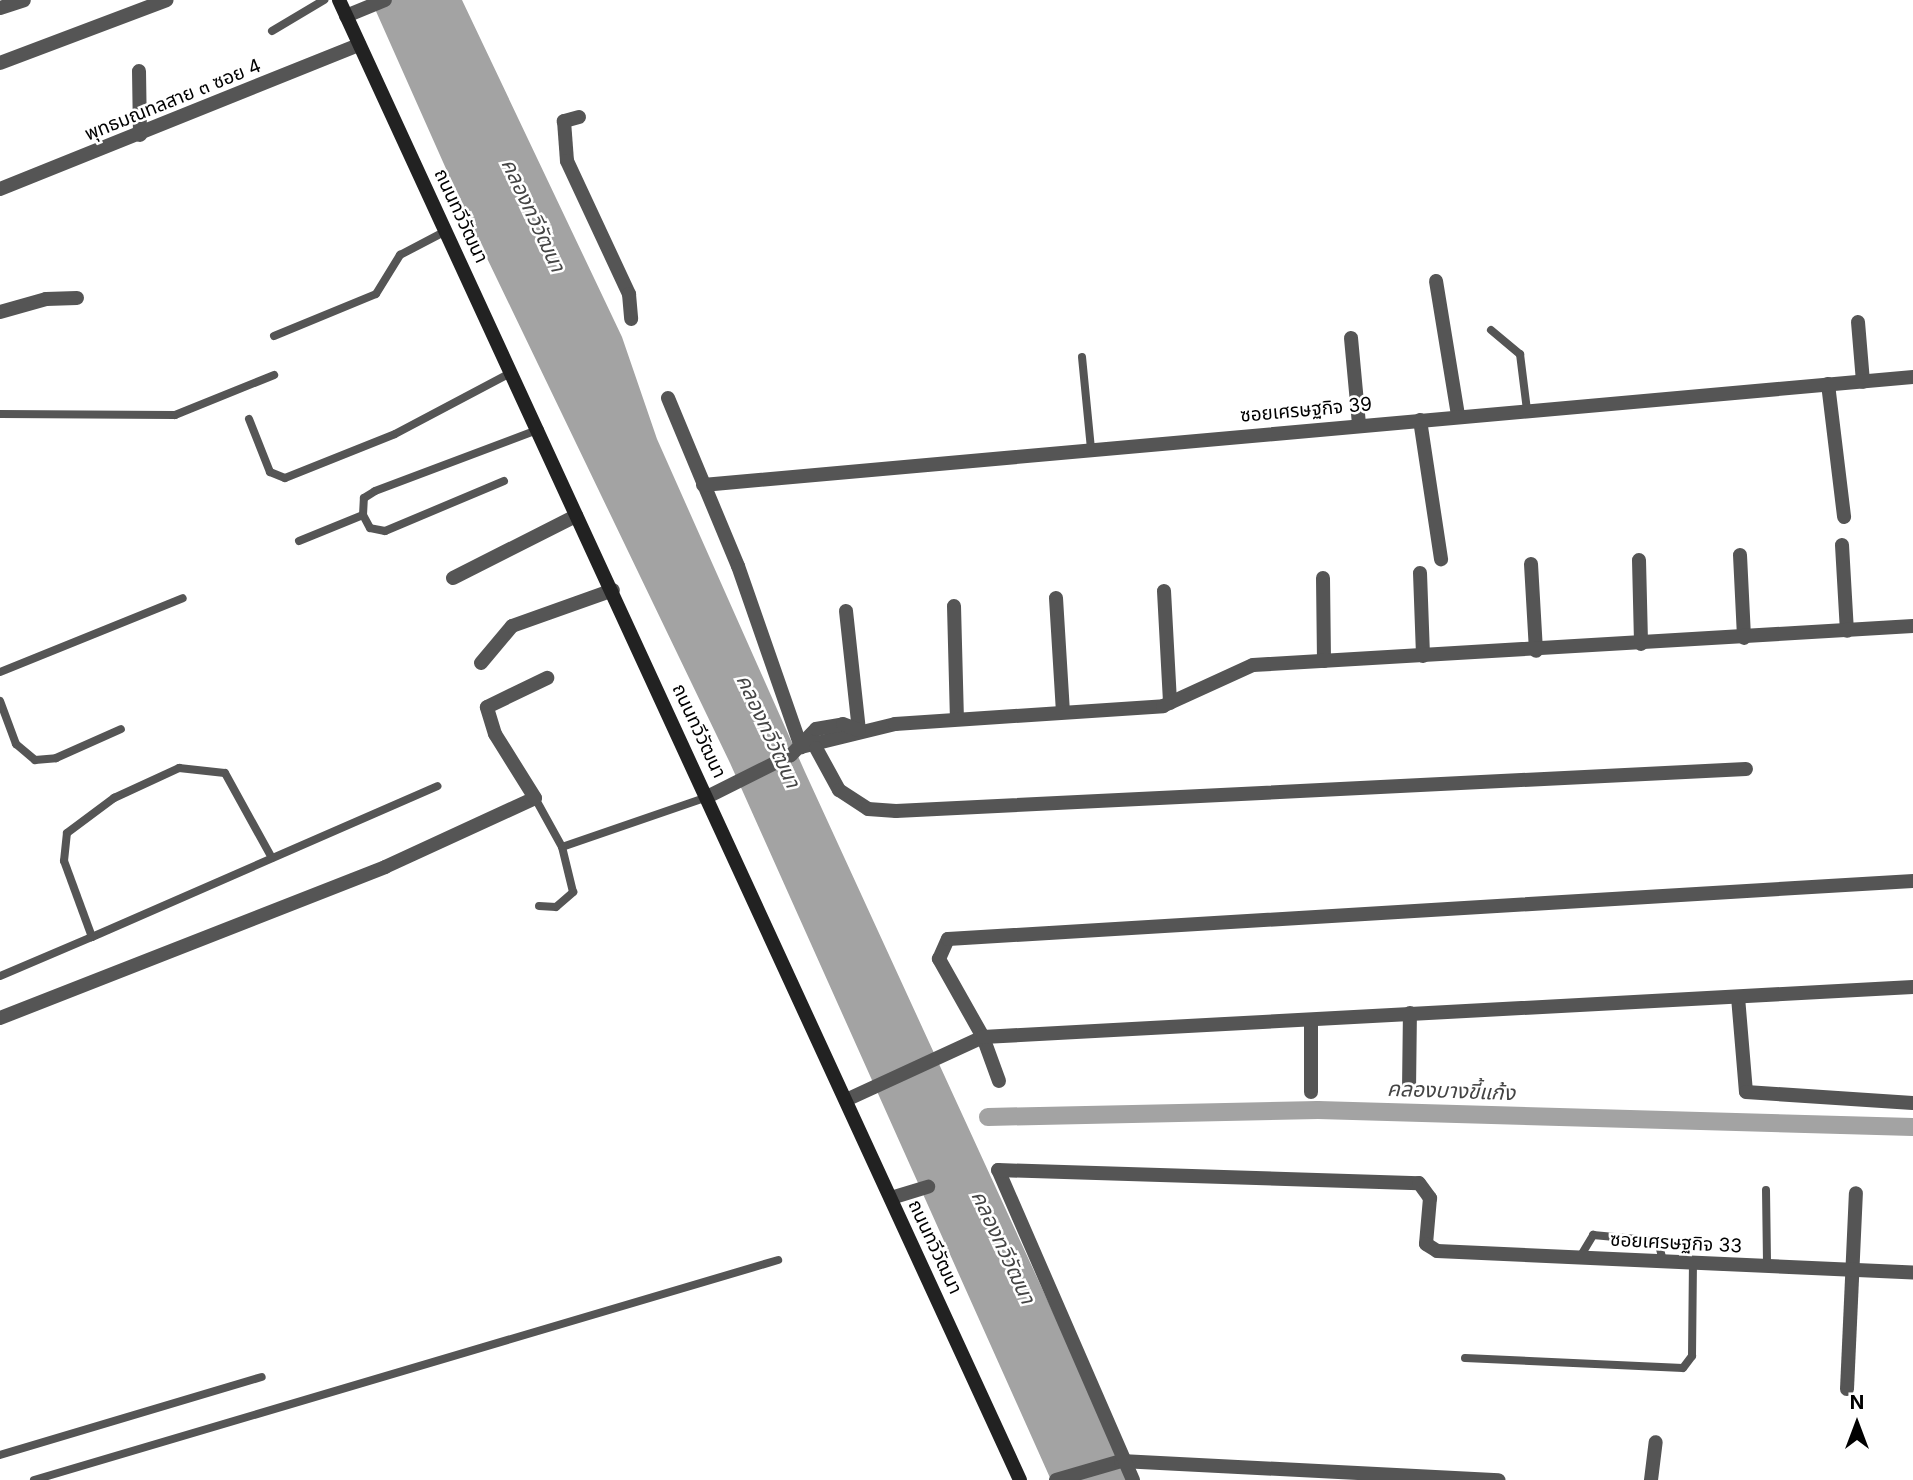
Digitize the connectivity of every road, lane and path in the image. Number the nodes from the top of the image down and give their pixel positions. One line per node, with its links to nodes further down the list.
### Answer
1 (24, 0): 6 (street)
2 (167, 0): 10 (street)
3 (324, 0): 8 (lane)
4 (339, 0): 7 (main road, ถนนทวีวัฒนา)
5 (385, 0): 7 (street)
6 (0, 8)
7 (346, 16): 9 (main road, ถนนทวีวัฒนา)
8 (272, 31)
9 (359, 45): 13 (street, พุทธมณทลสาย ๓ ซอย 4); 15 (main road, ถนนทวีวัฒนา)
10 (0, 63)
11 (139, 71): 13 (street)
12 (579, 117): 19 (street)
13 (140, 135): 14 (street, พุทธมณทลสาย ๓ ซอย 4)
14 (0, 189)
15 (446, 231): 22 (lane); 25 (main road, ถนนทวีวัฒนา)
16 (1436, 281): 33 (street)
17 (77, 298): 18 (street)
18 (0, 312)
19 (631, 319)
20 (1858, 322): 28 (street)
21 (1491, 330): 31 (lane)
22 (274, 336)
23 (1351, 338): 36 (street)
24 (1082, 357): 38 (lane)
25 (513, 371): 34 (lane); 37 (main road, ถนนทวีวัฒนา)
26 (274, 375): 32 (lane)
27 (1913, 377): 28 (street, ซอยเศรษฐกิจ 39)
28 (1863, 382): 29 (street, ซอยเศรษฐกิจ 39)
29 (1828, 384): 31 (street, ซอยเศรษฐกิจ 39); 43 (street)
30 (668, 398): 40 (street)
31 (1527, 410): 33 (street, ซอยเศรษฐกิจ 39)
32 (0, 414)
33 (1458, 416): 35 (street, ซอยเศรษฐกิจ 39)
34 (249, 419)
35 (1420, 420): 36 (street, ซอยเศรษฐกิจ 39); 47 (street)
36 (1359, 425): 38 (street, ซอยเศรษฐกิจ 39)
37 (540, 429): 41 (lane); 42 (main road, ถนนทวีวัฒนา)
38 (1091, 448): 40 (street, ซอยเศรษฐกิจ 39)
39 (504, 481): 41 (lane)
40 (704, 485): 76 (street)
41 (363, 515): 44 (lane)
42 (576, 516): 51 (street); 53 (main road, ถนนทวีวัฒนา)
43 (1843, 517)
44 (299, 541)
45 (1842, 545): 60 (street)
46 (1740, 555): 61 (street)
47 (1441, 559)
48 (1639, 560): 62 (street)
49 (1531, 564): 63 (street)
50 (1420, 573): 64 (street)
51 (453, 578)
52 (1323, 578): 65 (street)
53 (613, 590): 66 (street); 80 (main road, ถนนทวีวัฒนา)
54 (1164, 592): 70 (street)
55 (183, 598): 67 (lane)
56 (1056, 598): 71 (street)
57 (954, 606): 72 (street)
58 (846, 611): 74 (street)
59 (1913, 626): 60 (street)
60 (1847, 631): 61 (street)
61 (1744, 638): 62 (street)
62 (1642, 644): 63 (street)
63 (1536, 651): 64 (street)
64 (1423, 656): 65 (street)
65 (1324, 661): 70 (street)
66 (481, 663)
67 (0, 672)
68 (547, 678): 79 (street)
69 (0, 701): 73 (lane)
70 (1170, 703): 71 (street)
71 (1063, 711): 72 (street)
72 (957, 718): 74 (street)
73 (121, 729)
74 (859, 730): 75 (street); 76 (street)
75 (816, 748): 76 (street); 77 (street)
76 (796, 751): 80 (street)
77 (1746, 769)
78 (437, 786): 82 (lane)
79 (535, 797): 81 (lane); 90 (street)
80 (708, 797): 81 (lane); 96 (main road, ถนนทวีวัฒนา)
81 (562, 847): 84 (lane)
82 (272, 858): 85 (lane); 85 (lane)
83 (1913, 881): 92 (street)
84 (539, 906)
85 (92, 937): 86 (lane)
86 (0, 976)
87 (1913, 986): 88 (street)
88 (1738, 997): 89 (street); 97 (street)
89 (1410, 1013): 91 (street); 94 (street)
90 (0, 1018)
91 (1311, 1020): 92 (street); 95 (street)
92 (983, 1037): 93 (street); 96 (street)
93 (999, 1081)
94 (1409, 1090)
95 (1311, 1093)
96 (846, 1100): 101 (main road, ถนนทวีวัฒนา)
97 (1913, 1103)
98 (928, 1187): 101 (street)
99 (1766, 1190): 106 (lane)
100 (1856, 1193): 107 (street)
101 (891, 1198): 119 (main road, ถนนทวีวัฒนา)
102 (1580, 1257): 104 (street, ซอยเศรษฐกิจ 33); 104 (lane); 114 (street, ซอยเศรษฐกิจ 33)
103 (778, 1260): 118 (lane)
104 (1663, 1261): 105 (street, ซอยเศรษฐกิจ 33)
105 (1693, 1263): 106 (street, ซอยเศรษฐกิจ 33); 109 (lane)
106 (1767, 1266): 107 (street, ซอยเศรษฐกิจ 33)
107 (1854, 1270): 108 (street, ซอยเศรษฐกิจ 33); 111 (street)
108 (1913, 1273)
109 (1465, 1358)
110 (262, 1377): 113 (lane)
111 (1847, 1389)
112 (1656, 1442): 122 (street)
113 (0, 1455)
114 (1123, 1461): 115 (street); 117 (street); 120 (street)
115 (1351, 1477): 116 (street)
116 (1396, 1477): 121 (street)
117 (1057, 1479)
118 (34, 1480)
119 (1020, 1480)
120 (1133, 1480)
121 (1499, 1480)
122 (1651, 1480)

